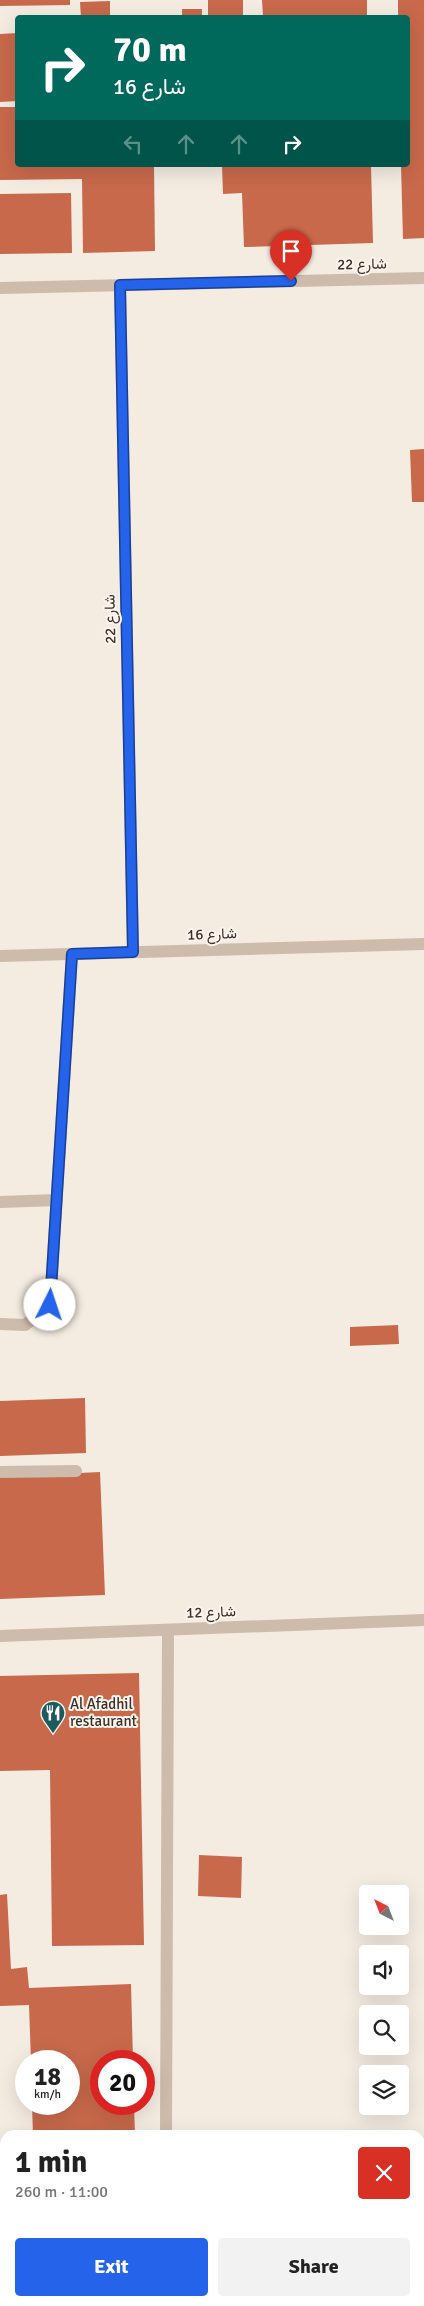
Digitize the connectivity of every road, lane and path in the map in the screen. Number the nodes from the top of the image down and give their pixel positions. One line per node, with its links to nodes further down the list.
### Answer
1 (424, 278): 2 (street, شارع 22)
2 (120, 285): 3 (street, شارع 22); 5 (street, شارع 22)
3 (0, 288)
4 (424, 944): 5 (street, شارع 16)
5 (133, 952): 6 (street, شارع 16)
6 (72, 954): 7 (street, شارع 16); 8 (street)
7 (0, 956)
8 (57, 1200): 9 (street); 10 (street)
9 (0, 1202)
10 (0, 1324)
11 (76, 1471): 12 (street)
12 (0, 1472)
13 (424, 1620): 14 (street, شارع 12)
14 (168, 1630): 15 (street, شارع 12); 16 (street)
15 (0, 1636)
16 (166, 2130)

